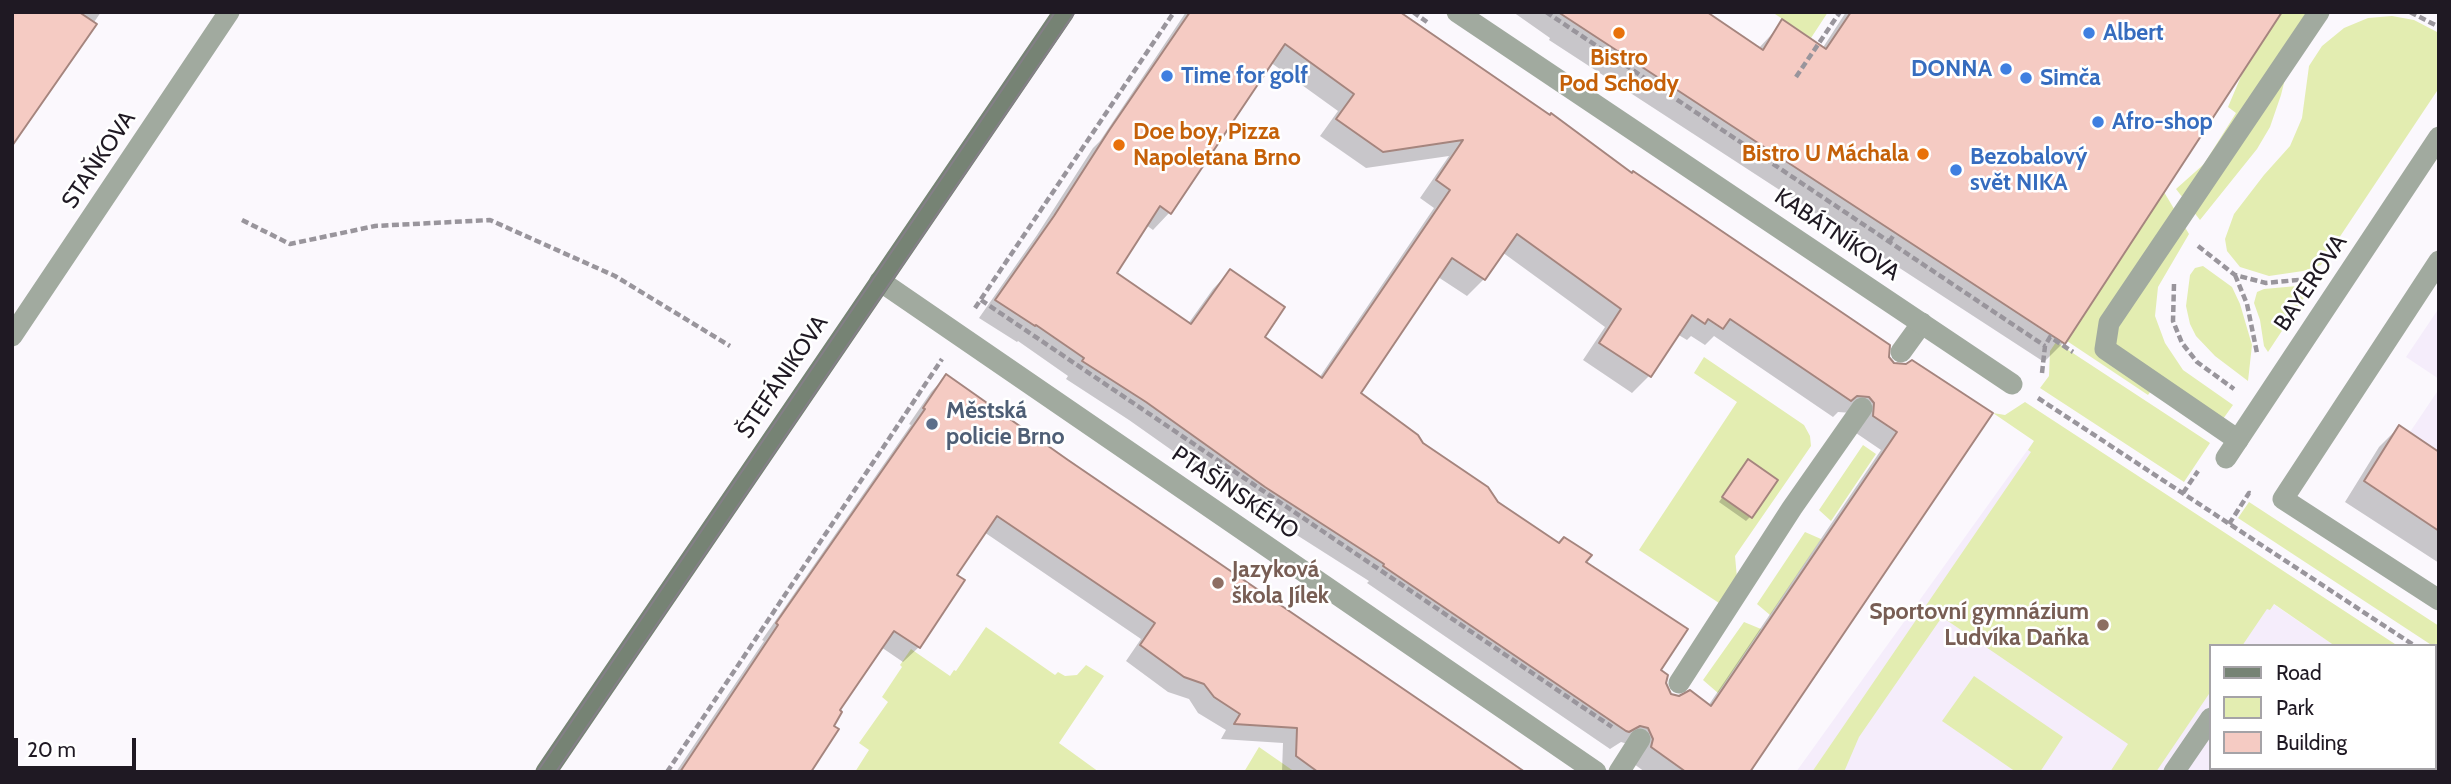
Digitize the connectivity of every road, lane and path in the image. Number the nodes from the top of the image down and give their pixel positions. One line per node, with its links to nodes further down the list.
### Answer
1 (229, 12): 26 (street, STAŇKOVA)
2 (1064, 12): 22 (street, ŠTEFÁNIKOVA)
3 (1174, 12): 23 (path)
4 (1457, 12): 25 (street, KABÁTNÍKOVA)
5 (1546, 12): 12 (path)
6 (1840, 12): 10 (path)
7 (2319, 12): 34 (street, BAYEROVA)
8 (2410, 12): 9 (path)
9 (2439, 27)
10 (1796, 77)
11 (1753, 141): 12 (path)
12 (1748, 149): 17 (path)
13 (2435, 151): 20 (street, BAYEROVA)
14 (242, 220): 28 (path)
15 (1895, 233): 17 (path)
16 (2201, 236): 19 (path)
17 (1889, 242): 29 (path)
18 (2439, 261): 38 (street)
19 (2235, 275): 20 (path); 34 (path)
20 (2347, 276): 34 (street, BAYEROVA)
21 (2175, 277): 34 (path)
22 (880, 281): 43 (street, ŠTEFÁNIKOVA); 45 (street, PTAŠÍNSKÉHO)
23 (981, 300): 24 (path); 42 (path)
24 (975, 308)
25 (1922, 323): 30 (street); 33 (street, KABÁTNÍKOVA)
26 (12, 336)
27 (2050, 337): 29 (path)
28 (730, 346)
29 (2045, 346): 32 (path)
30 (1901, 352)
31 (946, 354): 44 (path)
32 (2036, 382)
33 (2021, 388): 37 (path)
34 (2260, 407)
35 (1862, 408): 40 (street)
36 (2259, 495): 37 (path)
37 (2229, 523): 39 (path)
38 (2439, 600)
39 (2412, 644)
40 (1679, 683)
41 (2210, 719): 47 (street)
42 (1630, 736): 46 (street)
43 (546, 772)
44 (667, 772)
45 (1595, 772)
46 (1619, 772)
47 (2174, 772)

